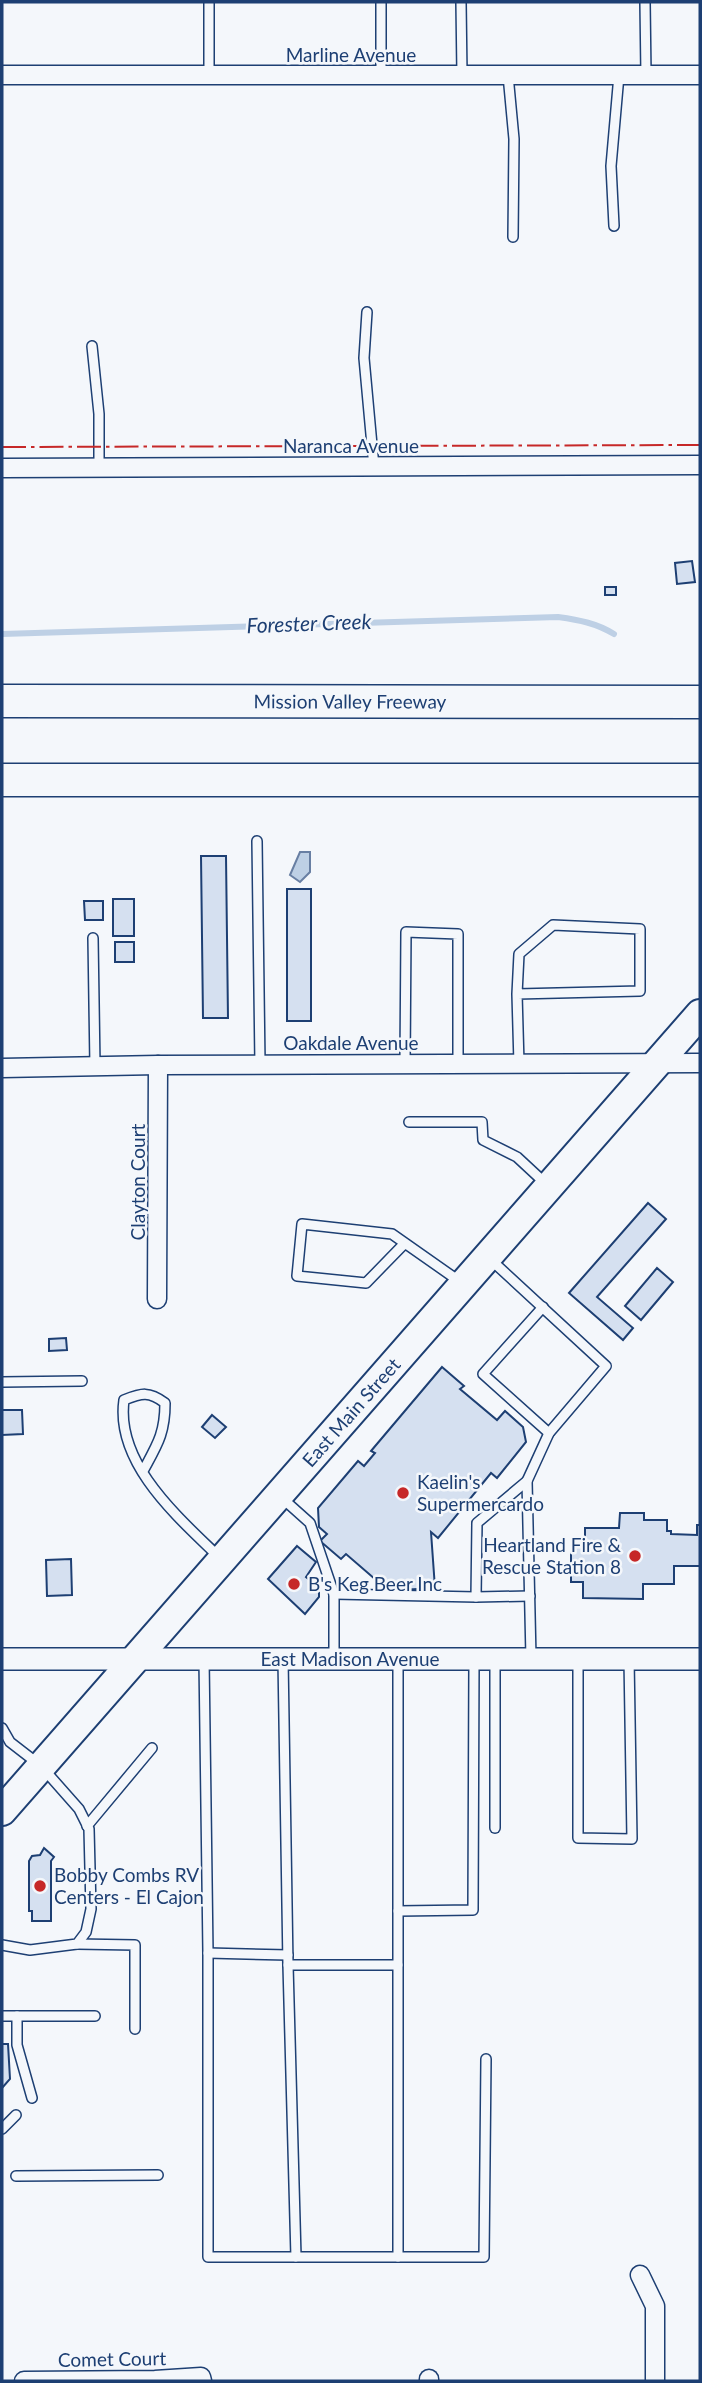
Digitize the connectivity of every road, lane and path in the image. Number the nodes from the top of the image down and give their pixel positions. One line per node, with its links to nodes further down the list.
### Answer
1 (209, 2): 12 (lane)
2 (381, 2): 6 (lane)
3 (461, 2): 7 (lane)
4 (645, 2): 10 (lane)
5 (2, 75): 12 (street, Marline Avenue)
6 (381, 75): 7 (street, Marline Avenue); 12 (street, Marline Avenue)
7 (462, 75): 8 (street, Marline Avenue)
8 (508, 75): 9 (street, Marline Avenue); 14 (lane)
9 (619, 75): 10 (street, Marline Avenue); 13 (lane)
10 (646, 75): 11 (street, Marline Avenue)
11 (700, 75)
12 (209, 76)
13 (614, 226)
14 (513, 237)
15 (368, 312): 18 (lane)
16 (92, 346): 20 (lane)
17 (700, 465): 18 (street, Naranca Avenue)
18 (374, 467): 20 (street, Naranca Avenue)
19 (2, 468): 20 (street, Naranca Avenue)
20 (99, 468)
21 (2, 701): 22 (highway, Mission Valley Freeway)
22 (700, 702)
23 (2, 780): 24 (highway)
24 (700, 780)
25 (257, 841): 31 (lane)
26 (93, 939): 36 (lane)
27 (517, 994): 27 (lane); 34 (lane)
28 (700, 1014): 29 (main road, East Main Street)
29 (657, 1063): 30 (street, Oakdale Avenue); 34 (street, Oakdale Avenue); 39 (main road, East Main Street)
30 (700, 1063)
31 (260, 1064): 32 (street, Oakdale Avenue); 35 (street, Oakdale Avenue)
32 (405, 1064): 33 (street, Oakdale Avenue); 33 (lane)
33 (457, 1064): 34 (street, Oakdale Avenue)
34 (519, 1064)
35 (158, 1065): 36 (street, Oakdale Avenue); 43 (street, Clayton Court)
36 (96, 1066): 37 (street, Oakdale Avenue)
37 (2, 1068)
38 (409, 1122): 39 (lane)
39 (549, 1187): 41 (main road, East Main Street)
40 (405, 1243): 40 (lane); 42 (lane)
41 (488, 1256): 42 (main road, East Main Street); 44 (lane)
42 (463, 1284): 50 (main road, East Main Street)
43 (158, 1299)
44 (543, 1307): 47 (lane); 47 (lane)
45 (82, 1381): 46 (lane)
46 (2, 1382)
47 (549, 1433): 49 (lane)
48 (143, 1471): 48 (lane); 51 (lane)
49 (527, 1481): 53 (lane); 54 (lane)
50 (278, 1495): 51 (main road, East Main Street); 52 (lane)
51 (222, 1560): 55 (main road, East Main Street)
52 (334, 1594): 54 (lane); 58 (lane)
53 (530, 1596): 54 (lane); 64 (lane)
54 (476, 1597)
55 (134, 1659): 56 (street, East Madison Avenue); 63 (street, East Madison Avenue); 68 (main road, East Main Street)
56 (204, 1659): 57 (street, East Madison Avenue); 75 (lane)
57 (283, 1659): 58 (street, East Madison Avenue); 76 (lane)
58 (334, 1659): 59 (street, East Madison Avenue)
59 (398, 1659): 60 (street, East Madison Avenue); 72 (lane)
60 (485, 1659): 64 (street, East Madison Avenue); 71 (lane); 72 (lane)
61 (629, 1659): 62 (street, East Madison Avenue); 65 (street, East Madison Avenue); 65 (lane)
62 (700, 1659)
63 (2, 1660)
64 (531, 1660): 65 (street, East Madison Avenue)
65 (578, 1660)
66 (2, 1728): 68 (lane)
67 (152, 1748): 70 (lane)
68 (41, 1766): 69 (main road, East Main Street); 70 (lane)
69 (2, 1811)
70 (87, 1826): 73 (lane)
71 (495, 1828)
72 (398, 1911): 78 (lane)
73 (77, 1944): 74 (lane); 82 (lane)
74 (2, 1945)
75 (208, 1953): 76 (lane); 89 (lane)
76 (288, 1955): 77 (lane)
77 (288, 1965): 78 (lane); 89 (lane)
78 (398, 1965): 90 (lane)
79 (2, 2015): 80 (lane)
80 (17, 2015): 81 (lane); 84 (lane)
81 (95, 2016)
82 (135, 2029)
83 (486, 2059): 90 (lane)
84 (33, 2098)
85 (16, 2115): 86 (lane)
86 (2, 2129)
87 (158, 2175): 88 (lane)
88 (16, 2176)
89 (296, 2257): 90 (lane)
90 (398, 2257)
91 (640, 2275): 94 (street)
92 (202, 2379): 93 (street, Comet Court)
93 (24, 2381)
94 (655, 2381)

